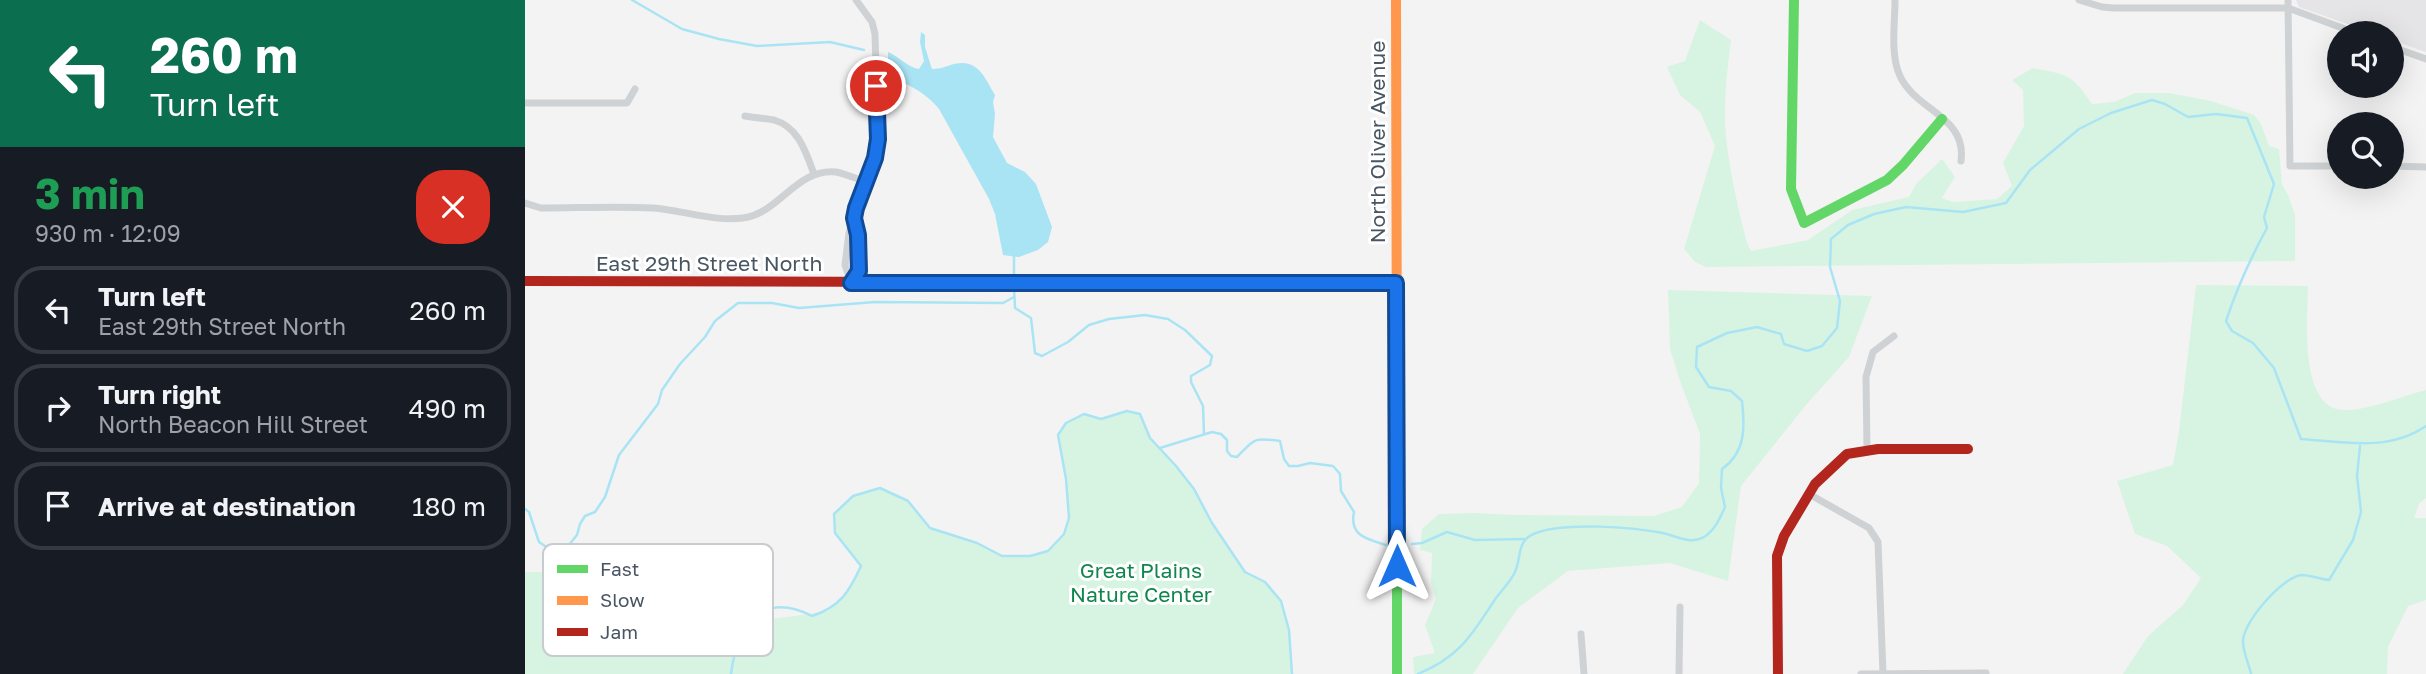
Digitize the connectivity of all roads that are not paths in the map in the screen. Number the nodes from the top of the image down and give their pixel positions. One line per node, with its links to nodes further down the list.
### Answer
1 (856, 0): 19 (street)
2 (1396, 0): 24 (main road, North Oliver Avenue)
3 (1794, 0): 13 (main road)
4 (1895, 0): 13 (street)
5 (2079, 0): 6 (street)
6 (2288, 4): 7 (street); 15 (street)
7 (2328, 21)
8 (2404, 51): 9 (street)
9 (2426, 59)
10 (635, 89): 11 (street)
11 (525, 103)
12 (745, 116): 18 (street)
13 (1942, 119): 14 (street)
14 (1961, 161)
15 (2327, 166)
16 (2404, 166): 17 (street)
17 (2426, 167)
18 (814, 174): 19 (street); 20 (street)
19 (867, 182): 21 (street)
20 (525, 203)
21 (854, 218): 23 (street); 23 (street)
22 (525, 281): 23 (main road, East 29th Street North)
23 (851, 283): 24 (main road, East 29th Street North)
24 (1396, 283): 32 (main road, North Oliver Avenue)
25 (1894, 336): 27 (street)
26 (1969, 449): 27 (main road)
27 (1867, 450): 28 (main road)
28 (1809, 494): 35 (main road); 37 (street)
29 (1680, 607): 34 (street)
30 (1581, 634): 33 (street)
31 (1986, 673): 37 (street)
32 (1397, 674)
33 (1584, 674)
34 (1679, 674)
35 (1778, 674)
36 (1861, 674): 37 (street)
37 (1883, 674)

